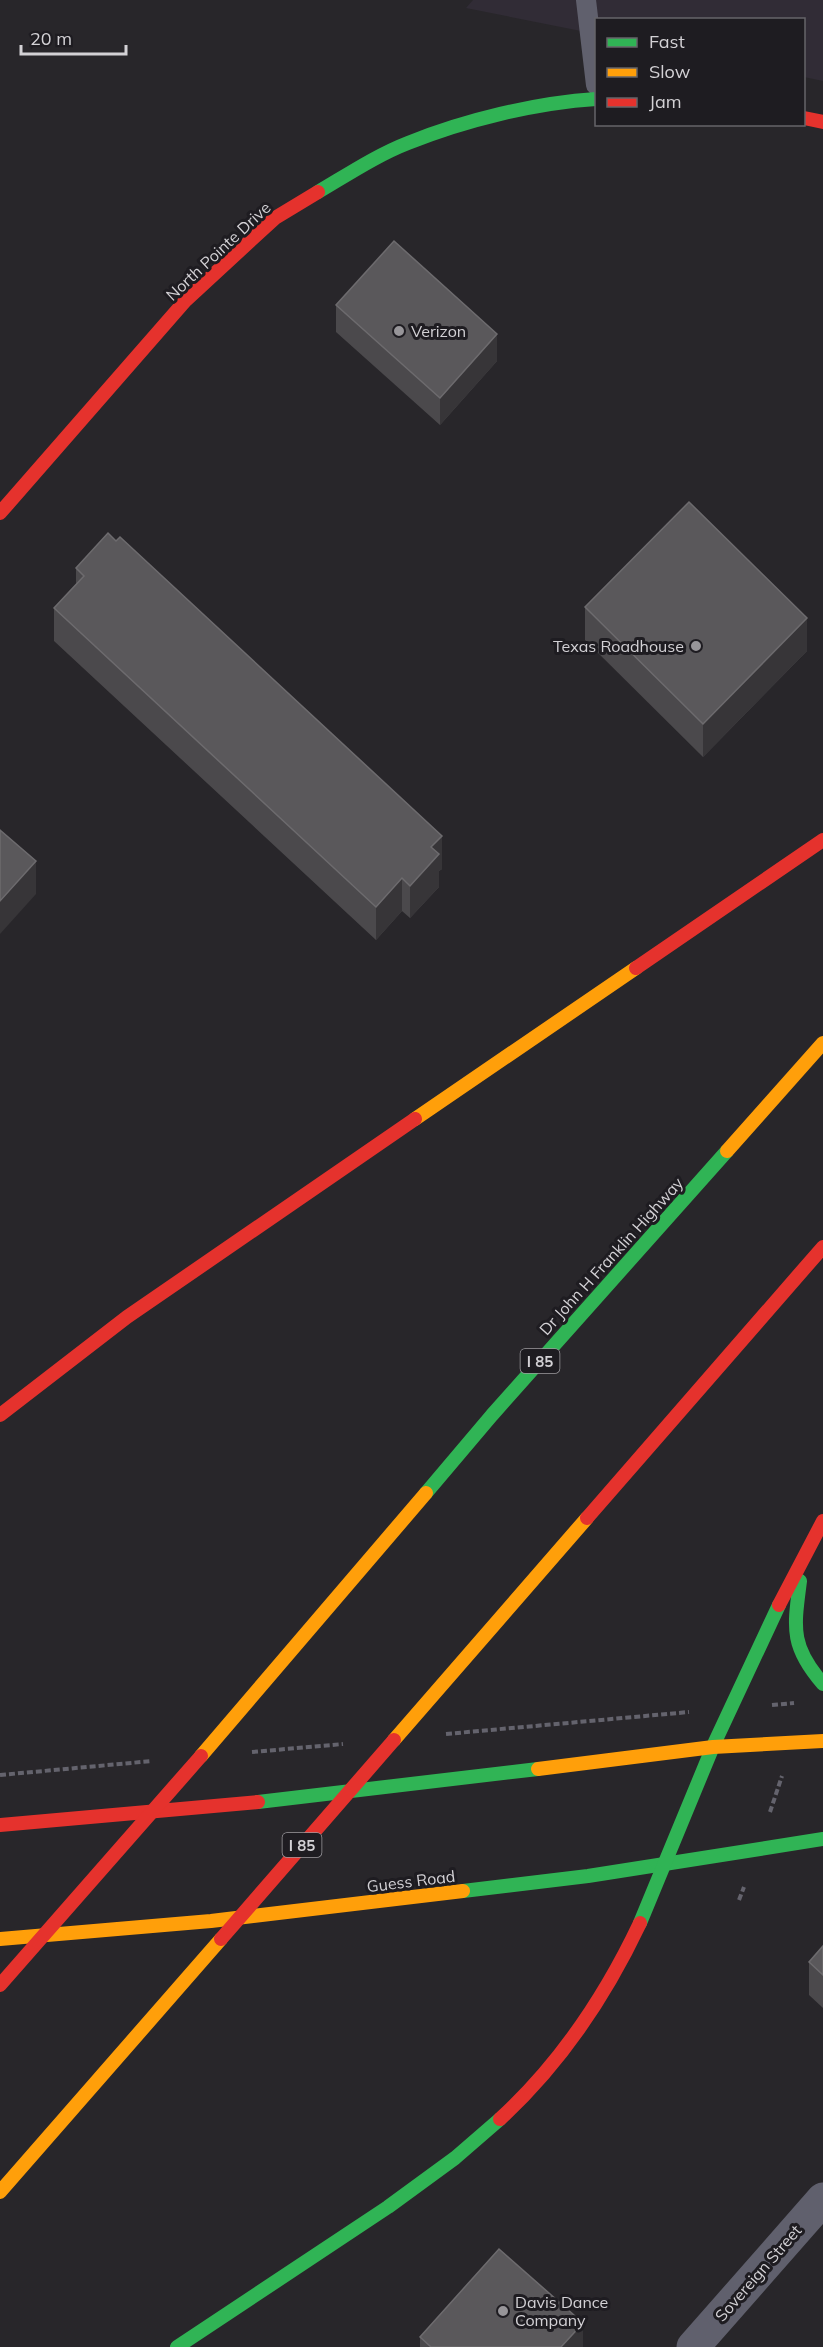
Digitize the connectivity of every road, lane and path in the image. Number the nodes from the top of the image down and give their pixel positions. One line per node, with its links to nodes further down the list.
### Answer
1 (586, 0): 2 (lane)
2 (595, 70)
3 (595, 99): 6 (main road, North Pointe Drive)
4 (805, 118): 5 (main road)
5 (823, 122)
6 (0, 513)
7 (823, 840): 10 (main road)
8 (823, 1043): 23 (main road, Dr John H Franklin Highway / I 85)
9 (823, 1247): 24 (main road, I 85)
10 (0, 1414)
11 (823, 1521): 12 (main road)
12 (802, 1557): 13 (main road); 16 (main road)
13 (823, 1684)
14 (823, 1741): 15 (main road)
15 (792, 1742): 16 (main road); 19 (path)
16 (713, 1747): 17 (main road); 20 (main road)
17 (0, 1826)
18 (823, 1839): 19 (main road, Guess Road)
19 (759, 1848): 20 (main road, Guess Road); 21 (path)
20 (666, 1865): 22 (main road, Guess Road); 26 (main road)
21 (739, 1900)
22 (0, 1939)
23 (0, 1985)
24 (0, 2192)
25 (823, 2199): 27 (street, Sovereign Street)
26 (177, 2347)
27 (693, 2347)

